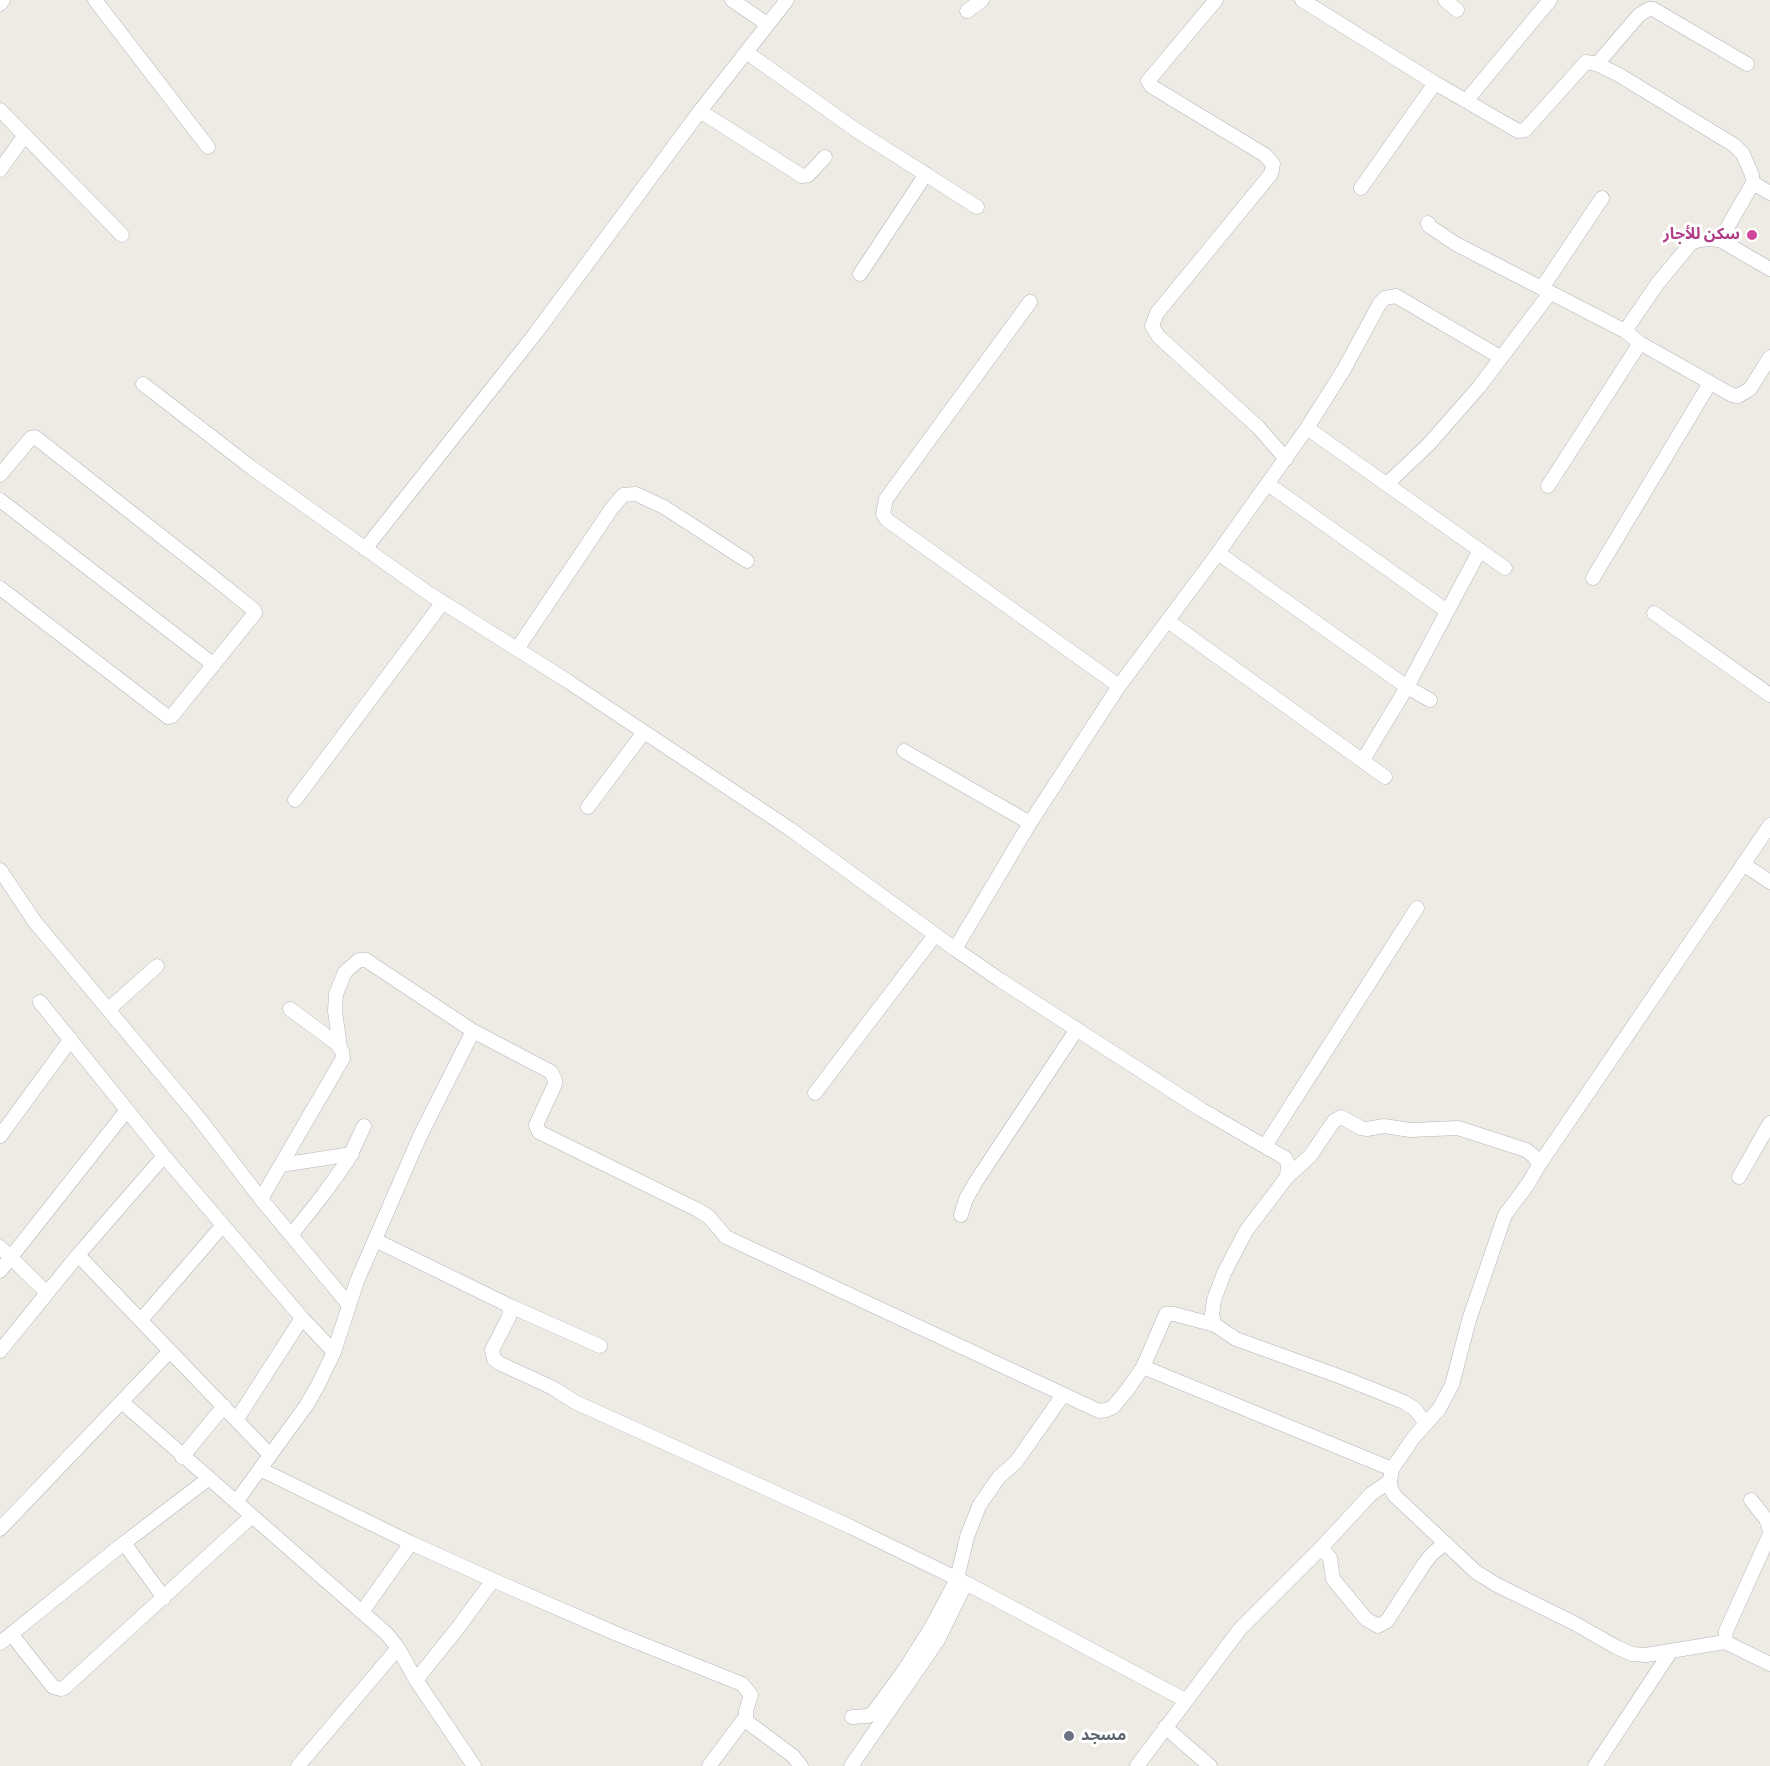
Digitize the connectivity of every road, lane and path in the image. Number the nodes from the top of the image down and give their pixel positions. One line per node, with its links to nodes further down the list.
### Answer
1 (3, 0): 10 (street)
2 (95, 0): 22 (street)
3 (732, 0): 13 (street)
4 (787, 0): 13 (street)
5 (982, 0): 12 (street)
6 (1216, 0): 45 (street)
7 (1302, 0): 17 (street)
8 (1445, 0): 11 (street)
9 (1550, 0): 18 (street)
10 (0, 4)
11 (1457, 10)
12 (967, 11)
13 (767, 24): 14 (street)
14 (746, 52): 20 (street); 25 (street)
15 (1747, 63): 16 (street)
16 (1597, 64): 18 (street); 26 (street)
17 (1435, 84): 18 (street); 27 (street)
18 (1466, 101)
19 (0, 110): 21 (street)
20 (700, 111): 23 (street); 51 (street)
21 (25, 135): 24 (street); 32 (street)
22 (208, 147)
23 (825, 157)
24 (0, 170)
25 (926, 174): 30 (street); 35 (street)
26 (1753, 183): 28 (street); 33 (street)
27 (1361, 188)
28 (1770, 193)
29 (1602, 198): 36 (street)
30 (977, 207)
31 (1428, 223): 36 (street)
32 (122, 235)
33 (1720, 240): 34 (street); 38 (street)
34 (1770, 269)
35 (860, 274)
36 (1546, 291): 38 (street); 40 (street)
37 (1030, 302): 64 (street)
38 (1625, 331): 39 (street)
39 (1640, 343): 42 (street); 49 (street)
40 (1500, 357): 44 (street); 48 (street)
41 (1770, 357): 42 (street)
42 (1710, 383): 56 (street)
43 (143, 384): 51 (street)
44 (1307, 428): 45 (street); 48 (street)
45 (1286, 459): 47 (street)
46 (0, 475): 63 (street)
47 (1268, 484): 53 (street); 59 (street)
48 (1387, 484): 52 (street)
49 (1548, 486)
50 (0, 500): 63 (street)
51 (365, 549): 58 (street)
52 (1480, 550): 55 (street); 59 (street)
53 (1218, 553): 61 (street); 65 (street)
54 (747, 561): 62 (street)
55 (1505, 568)
56 (1593, 578)
57 (0, 588): 63 (street)
58 (443, 602): 62 (street); 72 (street)
59 (1447, 611): 65 (street)
60 (1654, 613): 66 (street)
61 (1168, 621): 64 (street); 70 (street)
62 (517, 649): 68 (street)
63 (214, 665)
64 (1119, 686): 74 (street)
65 (1407, 687): 67 (street); 70 (street)
66 (1770, 695)
67 (1430, 700)
68 (644, 732): 73 (street); 80 (street)
69 (904, 751): 74 (street)
70 (1363, 760): 71 (street)
71 (1385, 777)
72 (295, 800)
73 (588, 807)
74 (1030, 823): 81 (street)
75 (1770, 825): 76 (street)
76 (1743, 864): 78 (street); 99 (street)
77 (0, 870): 84 (street)
78 (1770, 882)
79 (1417, 908): 95 (street)
80 (935, 935): 81 (street); 90 (street)
81 (955, 950): 86 (street)
82 (157, 966): 84 (street)
83 (40, 1002): 88 (street)
84 (109, 1009): 102 (street)
85 (290, 1009): 89 (street)
86 (1077, 1029): 95 (street); 103 (street)
87 (474, 1031): 89 (street); 106 (street); 121 (street)
88 (71, 1039): 91 (street); 94 (street)
89 (340, 1047): 98 (street)
90 (815, 1093)
91 (127, 1110): 97 (street); 107 (street)
92 (1770, 1123): 101 (street)
93 (364, 1126): 96 (street)
94 (0, 1136)
95 (1265, 1146): 100 (street)
96 (352, 1154): 98 (street); 105 (street)
97 (164, 1156): 104 (street); 108 (street)
98 (281, 1165): 102 (street)
99 (1539, 1165): 100 (street); 125 (street)
100 (1287, 1176): 115 (street)
101 (1739, 1177)
102 (261, 1198): 105 (street)
103 (961, 1215)
104 (223, 1225): 113 (street); 114 (street)
105 (292, 1234): 111 (street)
106 (375, 1240): 111 (street); 112 (street)
107 (5, 1252): 109 (street); 110 (street)
108 (78, 1255): 110 (street); 114 (street)
109 (0, 1271)
110 (46, 1293): 117 (street)
111 (349, 1305): 119 (street)
112 (510, 1306): 116 (street); 141 (street)
113 (302, 1318): 119 (street); 124 (street)
114 (141, 1320): 118 (street)
115 (1215, 1325): 120 (street); 125 (street)
116 (600, 1346)
117 (0, 1351)
118 (170, 1351): 122 (street); 123 (street)
119 (334, 1352): 126 (street)
120 (1143, 1367): 121 (street); 129 (street)
121 (1063, 1395): 141 (street)
122 (122, 1402): 127 (street); 134 (street)
123 (224, 1406): 124 (street); 127 (street)
124 (237, 1419): 126 (street)
125 (1425, 1423): 129 (street)
126 (269, 1454): 128 (street)
127 (182, 1457): 130 (street)
128 (260, 1468): 132 (street); 137 (street)
129 (1391, 1475): 138 (street); 139 (street)
130 (208, 1479): 132 (street); 136 (street)
131 (1751, 1500): 135 (street)
132 (236, 1502): 133 (street)
133 (252, 1516): 142 (street); 143 (street)
134 (1, 1525)
135 (1770, 1532): 145 (street)
136 (123, 1543): 142 (street); 144 (street)
137 (411, 1543): 140 (street); 143 (street)
138 (1445, 1543): 139 (street); 148 (street)
139 (1321, 1548): 151 (street)
140 (493, 1580): 150 (street); 153 (street)
141 (961, 1581): 151 (street); 152 (street); 159 (street)
142 (164, 1598): 144 (street)
143 (362, 1612): 147 (street)
144 (12, 1635): 146 (street)
145 (1725, 1642): 148 (street); 149 (street)
146 (0, 1643)
147 (398, 1648): 150 (street); 155 (street)
148 (1671, 1651): 162 (street)
149 (1770, 1664)
150 (416, 1680): 156 (street)
151 (1185, 1700): 154 (street)
152 (852, 1717)
153 (745, 1718): 157 (street); 158 (street)
154 (1165, 1727): 160 (street); 161 (street)
155 (298, 1766)
156 (474, 1766)
157 (709, 1766)
158 (801, 1766)
159 (851, 1766)
160 (1137, 1766)
161 (1210, 1766)
162 (1595, 1766)

